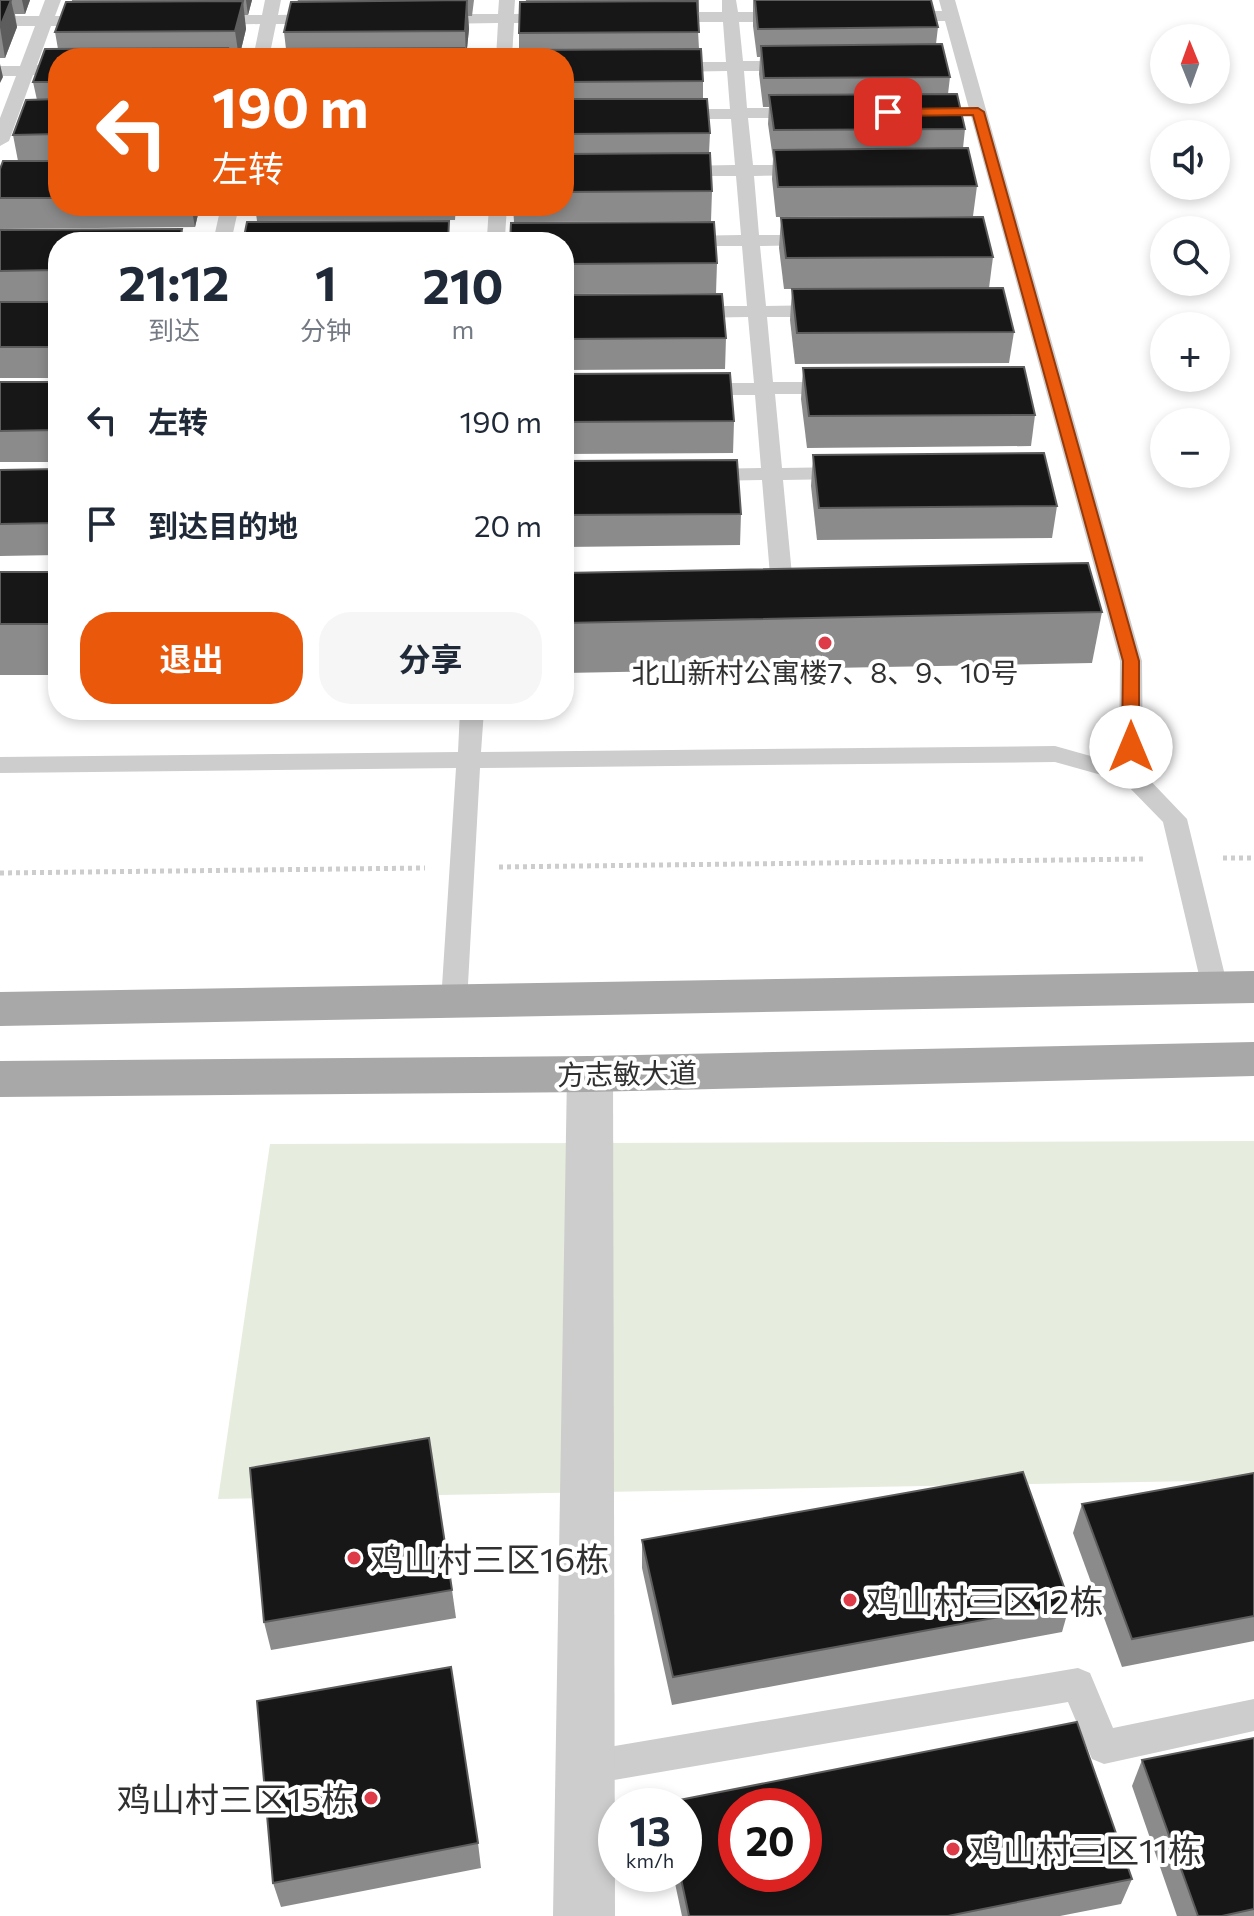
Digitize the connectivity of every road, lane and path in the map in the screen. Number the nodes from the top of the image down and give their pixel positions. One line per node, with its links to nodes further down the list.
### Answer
1 (53, 0): 16 (lane)
2 (273, 0): 14 (lane)
3 (507, 0): 8 (lane)
4 (730, 8): 7 (lane); 10 (lane); 22 (lane)
5 (949, 8): 6 (lane); 51 (lane)
6 (888, 16)
7 (809, 17)
8 (506, 18): 9 (lane); 12 (lane); 19 (lane)
9 (566, 18)
10 (641, 18)
11 (332, 19): 14 (lane)
12 (427, 19)
13 (189, 20): 14 (lane)
14 (269, 20): 18 (lane)
15 (0, 21): 16 (lane)
16 (45, 21): 17 (lane); 25 (lane)
17 (109, 21)
18 (263, 48)
19 (504, 48)
20 (812, 66): 22 (lane)
21 (657, 67): 22 (lane)
22 (735, 67): 26 (lane)
23 (48, 70): 25 (lane)
24 (0, 71): 25 (lane)
25 (26, 71): 30 (lane)
26 (739, 113): 27 (lane); 28 (lane); 32 (lane)
27 (819, 113)
28 (659, 114)
29 (33, 117): 30 (lane)
30 (4, 118): 31 (lane)
31 (0, 141)
32 (745, 170): 33 (lane); 34 (lane); 37 (lane)
33 (823, 170)
34 (654, 171)
35 (828, 240): 37 (lane)
36 (655, 241): 37 (lane)
37 (751, 241): 38 (lane)
38 (757, 311): 39 (lane); 40 (lane); 41 (lane)
39 (849, 311)
40 (668, 312)
41 (765, 388): 42 (lane); 43 (lane); 45 (lane)
42 (856, 388)
43 (672, 389)
44 (864, 473): 45 (lane)
45 (773, 474): 46 (lane); 47 (lane)
46 (683, 476)
47 (781, 575)
48 (471, 720): 49 (lane)
49 (469, 760): 50 (lane); 51 (lane); 54 (lane)
50 (0, 765)
51 (1131, 775): 53 (lane)
52 (1254, 858): 53 (path)
53 (1185, 859): 54 (path); 56 (lane)
54 (462, 868): 55 (path); 57 (lane)
55 (0, 873)
56 (1235, 988): 57 (main road)
57 (454, 1002): 58 (main road)
58 (0, 1009)
59 (1254, 1059): 60 (main road, 方志敏大道)
60 (590, 1074): 61 (main road, 方志敏大道); 63 (street)
61 (0, 1079)
62 (1254, 1715): 63 (lane)
63 (585, 1768): 64 (street)
64 (584, 1916)

